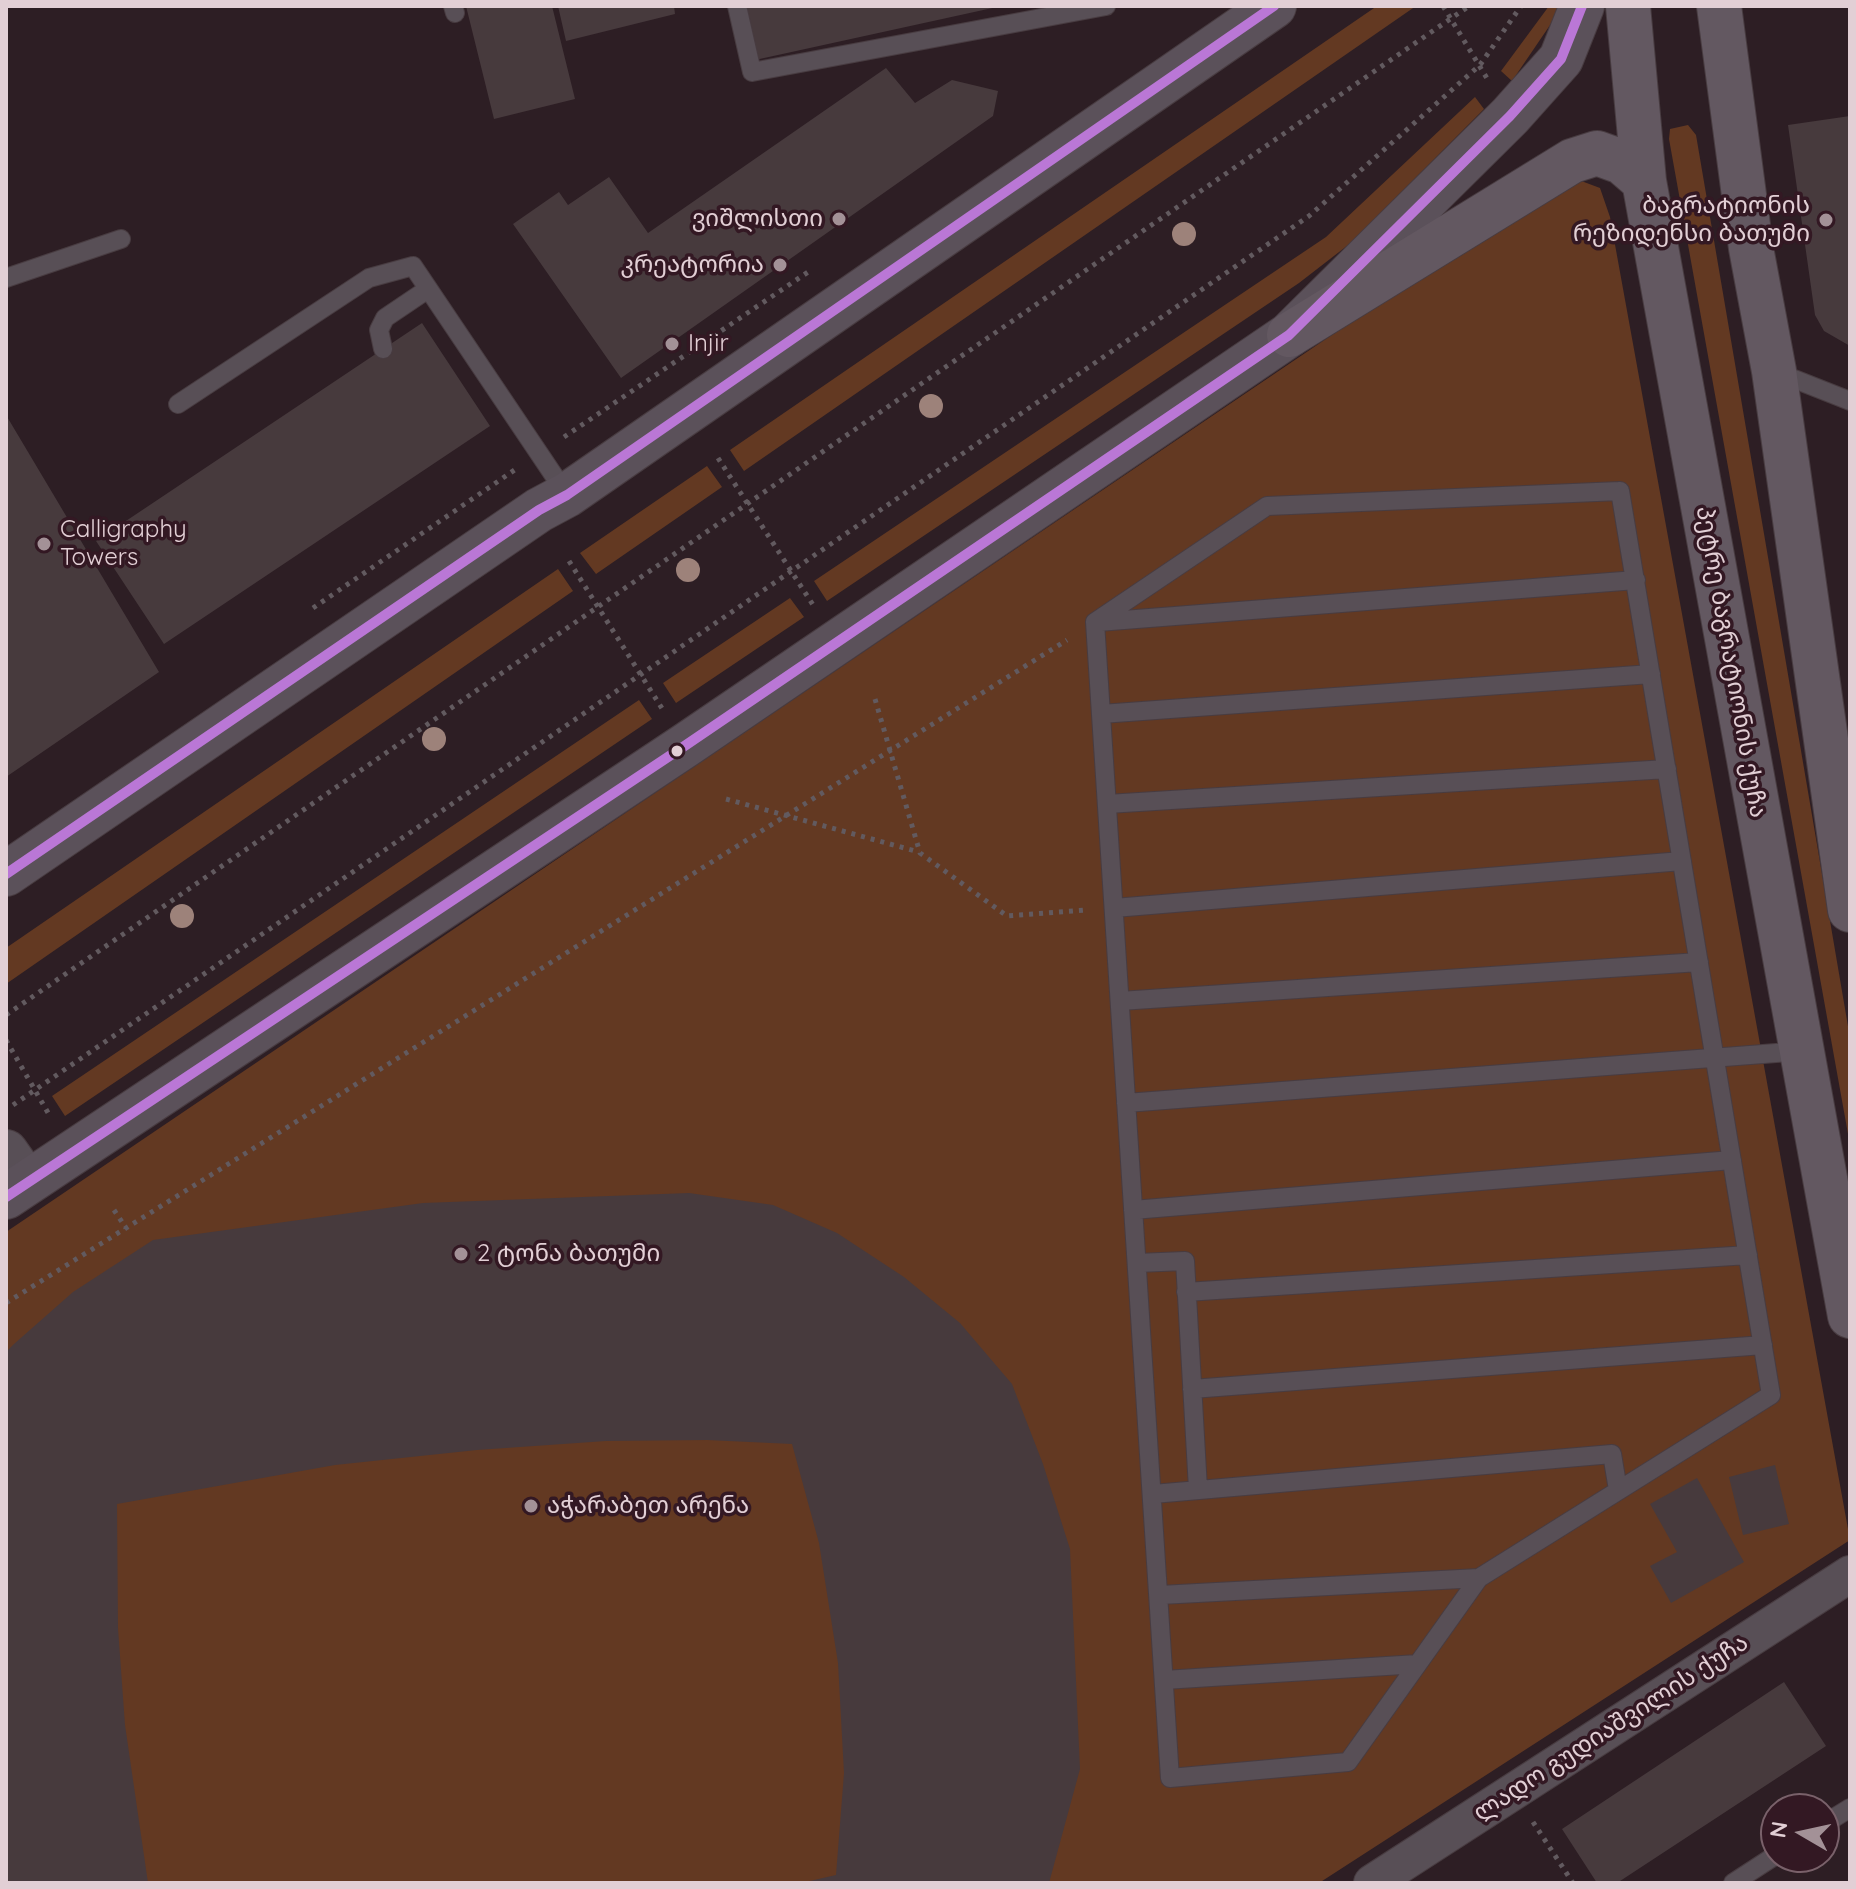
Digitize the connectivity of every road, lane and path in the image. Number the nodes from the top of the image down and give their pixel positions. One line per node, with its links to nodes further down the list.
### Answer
1 (737, 6): 2 (lane)
2 (1106, 6)
3 (1274, 6): 25 (main road)
4 (1443, 6): 10 (path)
5 (1469, 6): 10 (path)
6 (1521, 6): 11 (path)
7 (1582, 6): 18 (main road)
8 (1628, 6): 13 (main road, პეტრე ბაგრატიონის ქუჩა)
9 (1719, 6): 20 (main road)
10 (1451, 18): 11 (path); 26 (path)
11 (1480, 65): 12 (path); 28 (path)
12 (1492, 85)
13 (1644, 181): 18 (main road); 53 (main road, პეტრე ბაგრატიონის ქუჩა)
14 (121, 239): 16 (lane)
15 (820, 264): 23 (path)
16 (6, 278)
17 (428, 289): 19 (lane); 22 (lane); 23 (lane)
18 (1289, 335): 60 (main road)
19 (383, 349)
20 (1774, 371): 21 (lane); 48 (main road)
21 (1850, 401)
22 (178, 404)
23 (540, 454): 25 (lane); 32 (path)
24 (718, 458): 26 (path)
25 (567, 495): 46 (main road)
26 (747, 503): 28 (path); 30 (path)
27 (569, 561): 30 (path)
28 (791, 571): 31 (path); 34 (path)
29 (1636, 580): 33 (lane); 33 (lane); 35 (lane)
30 (597, 606): 34 (path); 51 (path)
31 (816, 609)
32 (305, 614)
33 (1095, 622): 38 (lane); 39 (path)
34 (640, 674): 37 (path); 55 (path)
35 (1651, 674): 38 (lane); 40 (lane)
36 (875, 699): 39 (path)
37 (664, 711)
38 (1101, 714): 42 (lane)
39 (890, 751): 43 (path); 44 (path)
40 (1667, 769): 42 (lane); 45 (lane)
41 (726, 799): 43 (path)
42 (1107, 804): 47 (lane)
43 (787, 816): 44 (path); 63 (path)
44 (920, 853): 47 (path)
45 (1682, 861): 47 (lane); 49 (lane)
46 (6, 874)
47 (1114, 908): 50 (lane)
48 (1850, 910)
49 (1699, 962): 50 (lane); 54 (lane)
50 (1120, 1001): 56 (lane)
51 (6, 1015)
52 (6, 1040): 55 (path)
53 (1802, 1051): 54 (lane); 68 (main road, პეტრე ბაგრატიონის ქუჩა)
54 (1715, 1058): 56 (lane); 59 (lane)
55 (35, 1090): 57 (path); 58 (path)
56 (1126, 1103): 62 (lane)
57 (13, 1105)
58 (54, 1123)
59 (1732, 1160): 62 (lane); 64 (lane)
60 (13, 1177)
61 (114, 1210): 63 (path)
62 (1133, 1210): 65 (lane)
63 (126, 1228): 67 (path)
64 (1748, 1255): 66 (lane); 69 (lane)
65 (1137, 1263): 66 (lane); 73 (lane)
66 (1186, 1292): 70 (lane)
67 (6, 1303)
68 (1850, 1316)
69 (1763, 1345): 70 (lane); 72 (lane)
70 (1192, 1389): 71 (lane)
71 (1198, 1489): 72 (lane); 73 (lane)
72 (1618, 1490): 75 (lane)
73 (1153, 1494): 76 (lane)
74 (1850, 1574): 79 (street, ლადო გუდიაშვილის ქუჩა)
75 (1479, 1578): 76 (lane); 77 (lane)
76 (1160, 1595): 78 (lane)
77 (1418, 1664): 78 (lane); 78 (lane)
78 (1164, 1680)
79 (1513, 1791): 81 (street, ლადო გუდიაშვილის ქუჩა); 82 (path)
80 (1760, 1865): 83 (lane)
81 (1372, 1883)
82 (1573, 1883)
83 (1733, 1883)

